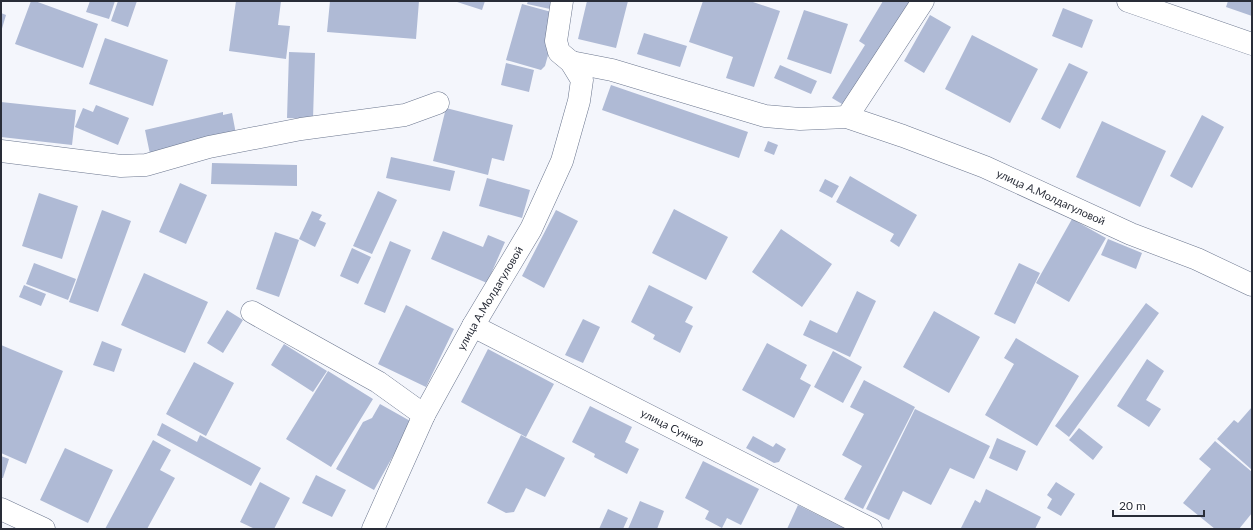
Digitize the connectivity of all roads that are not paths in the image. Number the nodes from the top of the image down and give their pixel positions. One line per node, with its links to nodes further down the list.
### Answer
1 (562, 1): 5 (street, улица А.Молдагуловой)
2 (923, 1): 7 (street)
3 (1128, 1): 4 (street)
4 (1252, 44)
5 (571, 62): 7 (street, улица А.Молдагуловой); 11 (street, улица А.Молдагуловой)
6 (438, 102): 8 (street)
7 (847, 117): 9 (street, улица А.Молдагуловой)
8 (1, 151)
9 (1252, 285)
10 (252, 312): 12 (street)
11 (473, 326): 12 (street, улица А.Молдагуловой); 16 (street, улица Сункар)
12 (424, 415): 15 (street, улица А.Молдагуловой)
13 (1, 509): 14 (street)
14 (44, 529)
15 (373, 529)
16 (871, 529)

